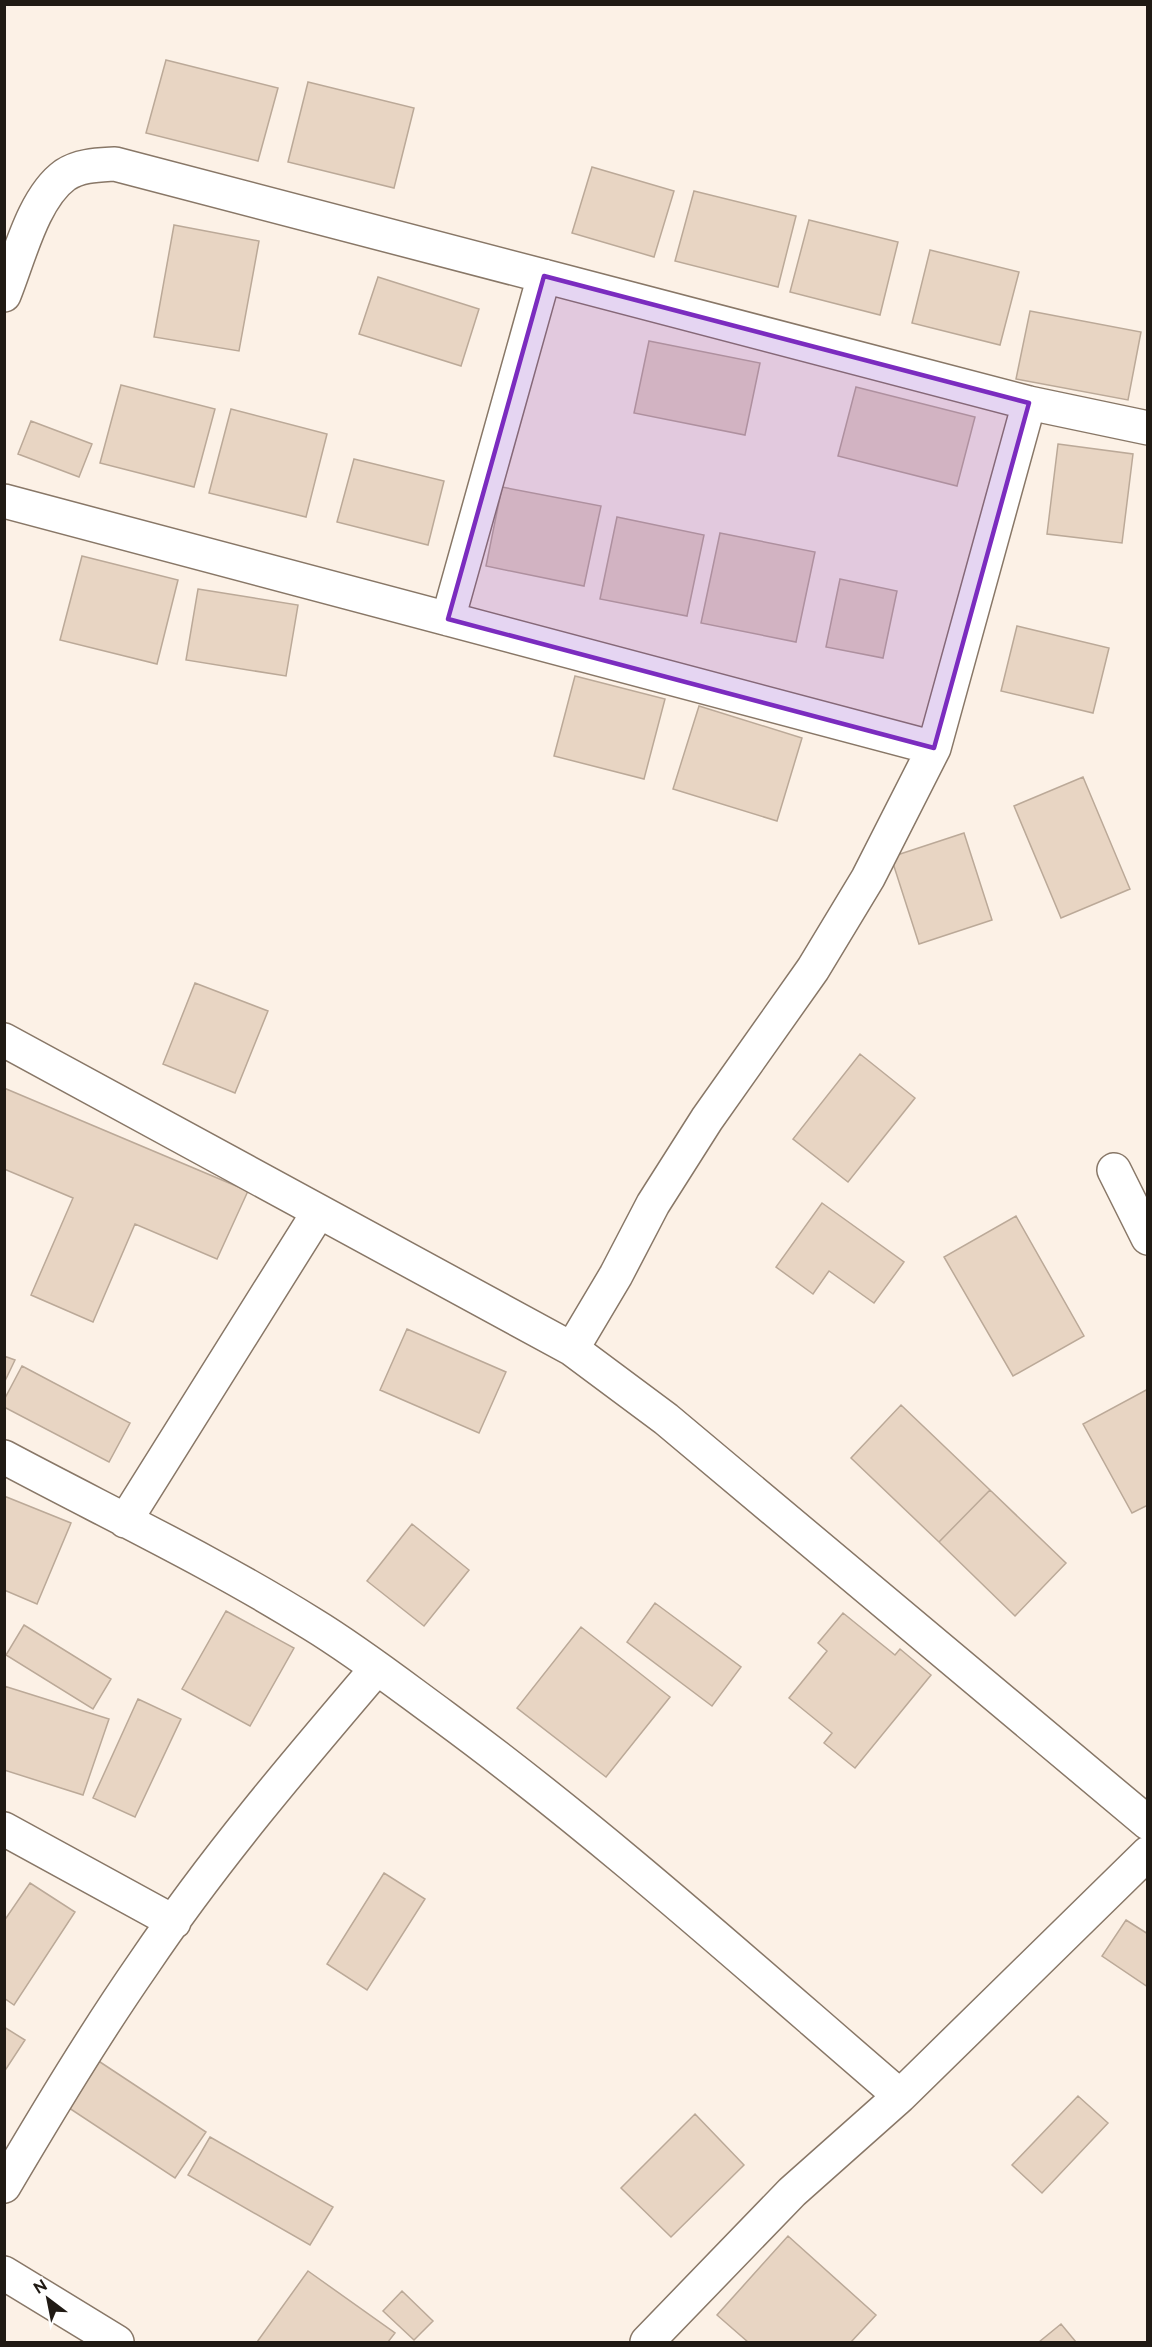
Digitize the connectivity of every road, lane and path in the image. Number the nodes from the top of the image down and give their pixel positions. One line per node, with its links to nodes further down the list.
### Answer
1 (544, 276): 2 (street); 3 (street); 6 (street)
2 (4, 295)
3 (1029, 403): 4 (street); 7 (street)
4 (1148, 429)
5 (4, 501): 6 (street)
6 (448, 619): 7 (street)
7 (934, 748): 12 (street)
8 (4, 1040): 10 (street)
9 (1114, 1170): 11 (street)
10 (318, 1213): 12 (street); 14 (street)
11 (1148, 1238)
12 (572, 1348): 16 (street)
13 (4, 1457): 14 (street)
14 (125, 1521): 15 (street)
15 (377, 1668): 19 (street); 20 (street)
16 (1148, 1823)
17 (4, 1829): 19 (street)
18 (1148, 1853): 20 (street)
19 (174, 1922): 21 (street)
20 (900, 2096): 24 (street)
21 (4, 2186)
22 (4, 2273): 23 (street)
23 (117, 2343)
24 (647, 2343)

